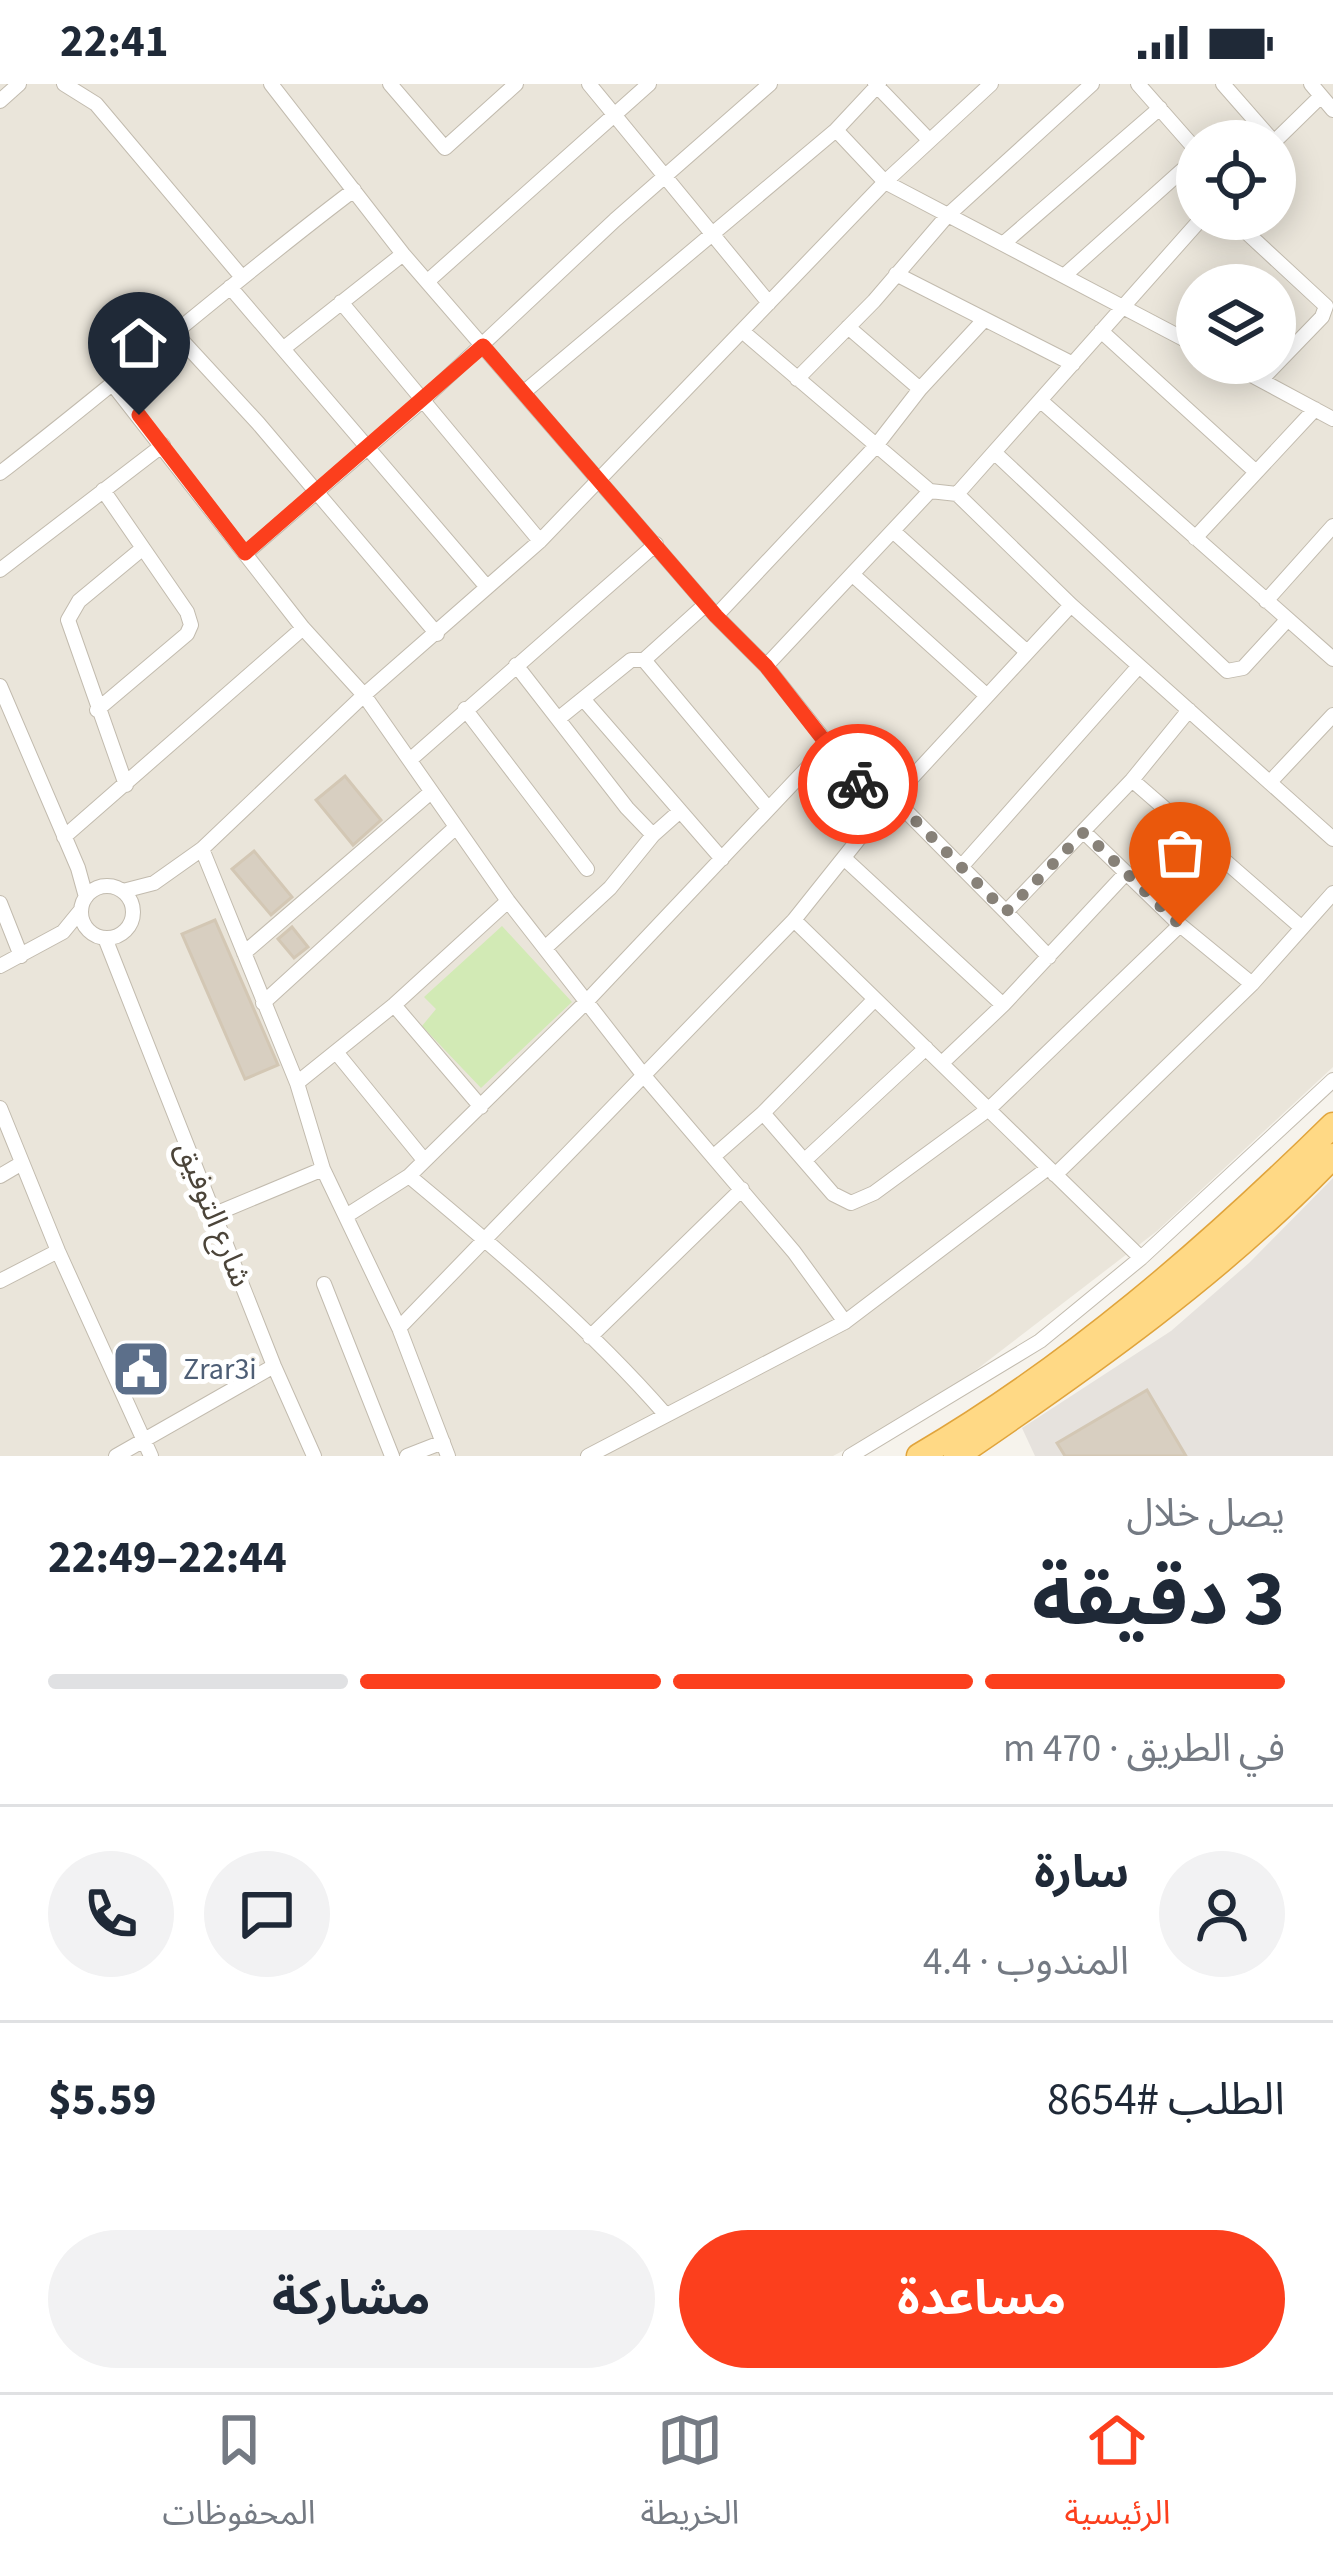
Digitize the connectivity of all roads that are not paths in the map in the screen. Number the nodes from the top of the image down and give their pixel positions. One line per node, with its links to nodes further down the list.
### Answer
1 (19, 84): 16 (street)
2 (64, 84): 40 (street)
3 (271, 84): 28 (street)
4 (390, 84): 14 (street)
5 (516, 84): 14 (street)
6 (589, 84): 19 (street)
7 (649, 84): 19 (street)
8 (770, 84): 26 (street)
9 (992, 84): 24 (street)
10 (1092, 84): 29 (street)
11 (1138, 84): 17 (street)
12 (1223, 84): 20 (street)
13 (877, 85): 23 (street); 24 (street)
14 (498, 89)
15 (1316, 90): 18 (street); 21 (street)
16 (0, 100)
17 (1160, 108): 22 (street); 33 (street)
18 (1333, 110)
19 (613, 115): 26 (street); 39 (street)
20 (1255, 120)
21 (1291, 120)
22 (1176, 128)
23 (836, 130): 27 (street); 30 (street)
24 (929, 140): 27 (street)
25 (1176, 173): 37 (street)
26 (663, 177): 30 (street); 51 (street)
27 (885, 182): 29 (street); 42 (street)
28 (354, 190): 34 (street); 40 (street)
29 (946, 216): 33 (street); 36 (street)
30 (710, 235): 42 (street); 58 (street)
31 (1182, 240): 43 (street)
32 (1255, 240): 35 (street)
33 (1004, 243): 37 (street)
34 (403, 254): 39 (street); 41 (street)
35 (1281, 264)
36 (896, 274): 44 (street); 45 (street)
37 (1065, 275): 43 (street)
38 (1296, 278): 50 (street)
39 (429, 280): 51 (street)
40 (236, 281): 48 (street); 52 (street)
41 (341, 302): 52 (street); 59 (street)
42 (769, 303): 46 (street)
43 (1123, 306): 47 (street); 49 (street)
44 (982, 321): 53 (street); 57 (street)
45 (848, 327): 54 (street); 57 (street)
46 (742, 331): 54 (street); 69 (street)
47 (1101, 331): 53 (street); 67 (street)
48 (176, 333): 56 (street); 72 (street)
49 (1176, 335)
50 (1296, 344)
51 (483, 346): 58 (street); 59 (street)
52 (284, 349): 64 (street)
53 (1073, 364): 60 (street)
54 (797, 379): 65 (street)
55 (1269, 384): 61 (street)
56 (114, 386): 63 (street); 68 (street)
57 (920, 388): 65 (street)
58 (523, 393): 69 (street)
59 (423, 400): 64 (street); 77 (street)
60 (1041, 401): 66 (street); 76 (street)
61 (1315, 409): 62 (street); 67 (street)
62 (1333, 419)
63 (163, 445): 70 (street); 80 (street)
64 (367, 446): 72 (street); 83 (street)
65 (875, 447): 71 (street); 86 (street)
66 (995, 453): 73 (street); 87 (street)
67 (1256, 472): 76 (street)
68 (0, 473)
69 (601, 479): 77 (street); 78 (street)
70 (103, 490): 79 (street); 81 (street)
71 (930, 491): 73 (street); 75 (street)
72 (316, 492): 80 (street); 89 (street)
73 (957, 494): 85 (street)
74 (1333, 526): 84 (street)
75 (894, 532): 82 (street); 91 (street)
76 (1195, 538): 84 (street)
77 (540, 541): 83 (street)
78 (656, 544): 86 (street); 93 (street)
79 (143, 548): 100 (street); 100 (street)
80 (245, 553): 88 (street)
81 (0, 570)
82 (853, 575): 94 (street); 97 (street)
83 (486, 586): 89 (street)
84 (1266, 601): 87 (street)
85 (1071, 605): 91 (street); 95 (street)
86 (711, 610): 92 (street); 94 (street)
87 (1287, 620): 90 (street)
88 (303, 628): 98 (street); 109 (street)
89 (437, 634): 98 (street)
90 (1330, 649)
91 (1028, 652): 97 (street)
92 (644, 660): 99 (street); 112 (street)
93 (516, 665): 101 (street); 104 (street)
94 (766, 666): 105 (street)
95 (1138, 666): 102 (street); 123 (street)
96 (0, 686): 118 (street)
97 (986, 694): 111 (street)
98 (364, 695): 106 (street); 120 (street)
99 (584, 700): 104 (street); 113 (street)
100 (97, 710): 109 (street)
101 (465, 710): 106 (street); 125 (street)
102 (1189, 710): 107 (street); 108 (street)
103 (1333, 715): 108 (street)
104 (558, 719): 117 (street)
105 (827, 747): 112 (street); 114 (street)
106 (411, 759): 110 (street)
107 (1132, 780): 116 (street); 137 (street)
108 (1271, 781): 119 (street)
109 (126, 785): 118 (street)
110 (431, 792): 115 (street); 141 (street)
111 (893, 798): 114 (street); 123 (street)
112 (768, 808): 121 (street)
113 (680, 811): 117 (street); 121 (street)
114 (881, 811): 122 (street)
115 (456, 827): 130 (street); 149 (street)
116 (1084, 832): 126 (street); 133 (street)
117 (653, 836): 140 (street)
118 (64, 837): 124 (street)
119 (1333, 839)
120 (202, 849): 127 (street); 141 (street)
121 (722, 859): 148 (street)
122 (845, 859): 134 (street); 151 (street)
123 (961, 867): 133 (street)
124 (78, 868): 128 (street); 132 (street)
125 (587, 869)
126 (1126, 873): 136 (street); 143 (street)
127 (154, 883): 128 (street); 135 (street)
128 (116, 889): 132 (street); 135 (street)
129 (1333, 893): 137 (street)
130 (508, 901): 140 (street); 150 (street)
131 (0, 903): 142 (street)
132 (84, 904): 138 (street); 139 (street)
133 (1006, 912): 143 (street)
134 (794, 920): 147 (street); 155 (street)
135 (131, 921): 139 (street); 145 (street)
136 (1180, 925): 146 (street); 160 (street)
137 (1302, 928): 146 (street)
138 (63, 932): 139 (street); 142 (street)
139 (99, 936): 145 (street, شارع التوفيق)
140 (545, 949): 148 (street)
141 (244, 953): 149 (street)
142 (21, 956): 144 (street)
143 (1049, 957): 151 (street)
144 (0, 966)
145 (116, 972): 173 (street, شارع التوفيق)
146 (1252, 984): 169 (street)
147 (875, 999): 152 (street); 161 (street)
148 (586, 1002): 155 (street); 158 (street)
149 (262, 1003): 157 (street)
150 (394, 1005): 153 (street); 158 (street)
151 (1003, 1005): 154 (street)
152 (926, 1048): 154 (street); 166 (street)
153 (336, 1052): 157 (street); 165 (street)
154 (942, 1063): 160 (street)
155 (645, 1077): 163 (street); 175 (street)
156 (1333, 1080): 177 (street)
157 (297, 1083): 168 (street)
158 (481, 1106): 165 (street)
159 (0, 1108): 167 (street)
160 (990, 1108): 166 (street); 169 (street)
161 (763, 1113): 163 (street); 166 (street)
162 (1333, 1125): 193 (highway)
163 (714, 1156): 172 (street)
164 (1333, 1156): 194 (highway)
165 (424, 1160): 171 (street)
166 (805, 1160)
167 (22, 1163): 170 (street); 176 (street)
168 (323, 1169): 173 (street); 174 (street)
169 (1052, 1171): 177 (street); 180 (street)
170 (0, 1176)
171 (409, 1176): 174 (street); 175 (street)
172 (742, 1189): 180 (street); 182 (street)
173 (215, 1214): 183 (street, شارع التوفيق)
174 (346, 1216): 181 (street)
175 (487, 1240): 181 (street); 182 (street)
176 (58, 1251): 178 (street); 185 (street)
177 (1142, 1258): 192 (street)
178 (0, 1281)
179 (325, 1284): 189 (street)
180 (845, 1322): 184 (street)
181 (399, 1328): 186 (street)
182 (590, 1337): 184 (street)
183 (274, 1366): 185 (street); 188 (street, شارع التوفيق)
184 (665, 1414): 191 (street)
185 (147, 1449): 187 (street)
186 (446, 1449): 190 (street)
187 (116, 1456)
188 (314, 1456)
189 (392, 1456)
190 (407, 1456)
191 (588, 1456)
192 (850, 1456)
193 (920, 1456)
194 (956, 1456)

